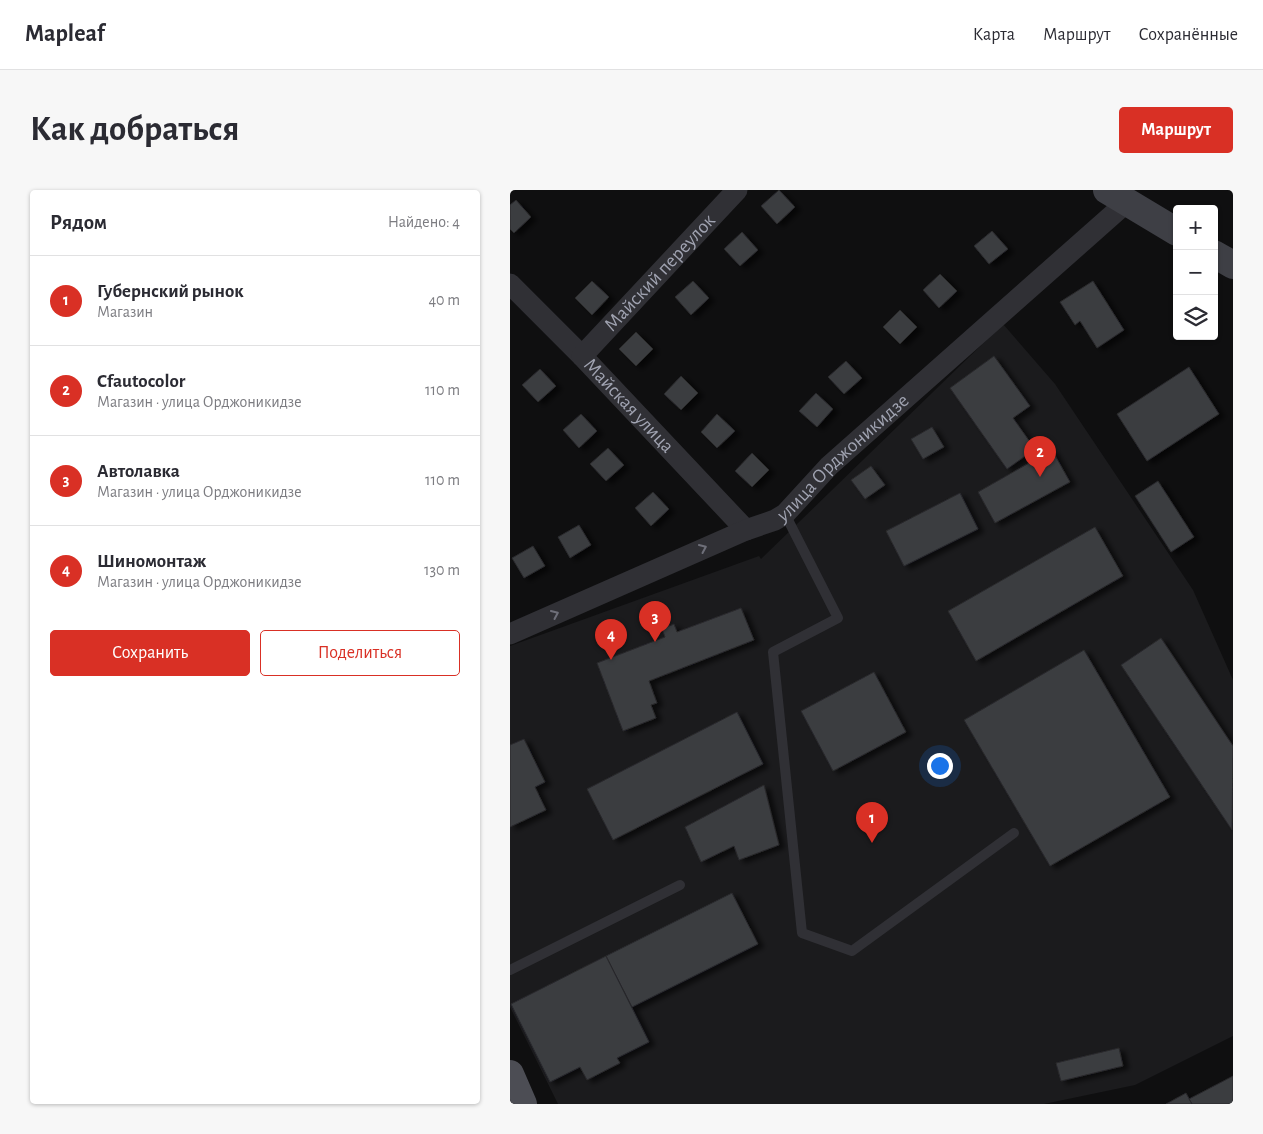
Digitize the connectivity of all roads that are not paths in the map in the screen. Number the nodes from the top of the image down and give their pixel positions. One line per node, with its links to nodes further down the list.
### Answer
1 (737, 190): 7 (street, Майский переулок)
2 (1117, 196): 3 (street); 8 (street, улица Орджоникидзе)
3 (1173, 230)
4 (1218, 256): 5 (street)
5 (1233, 265)
6 (510, 284): 7 (street, Майская улица)
7 (582, 356): 9 (street, Майская улица)
8 (785, 514): 9 (street, улица Орджоникидзе); 11 (lane)
9 (746, 530): 10 (street, улица Орджоникидзе, one-way to 9)
10 (510, 634)
11 (1014, 832)
12 (680, 886): 13 (lane)
13 (510, 970)
14 (510, 1074): 15 (main road)
15 (523, 1104)

